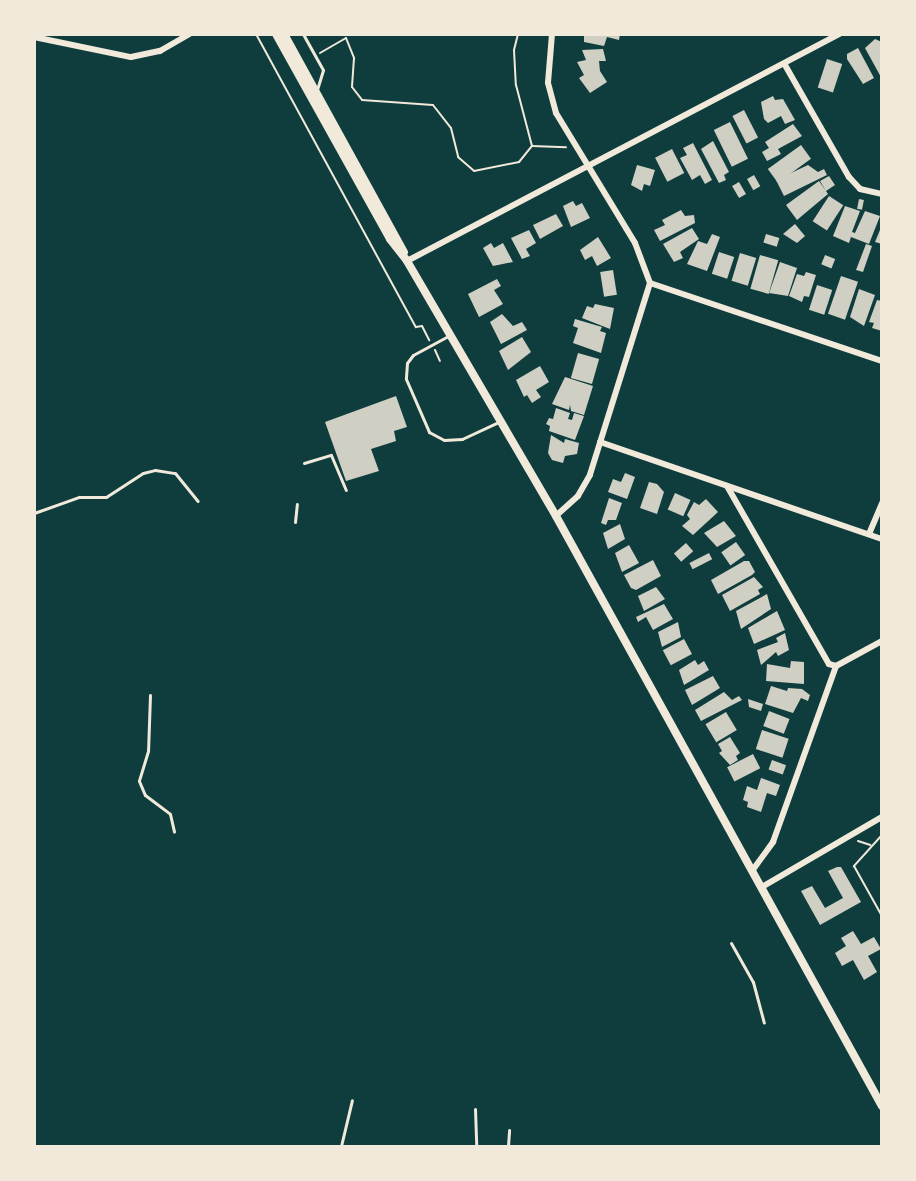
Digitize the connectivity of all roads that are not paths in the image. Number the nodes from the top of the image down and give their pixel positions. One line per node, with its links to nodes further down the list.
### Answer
1 (190, 34): 7 (street)
2 (276, 34): 12 (street)
3 (284, 34): 9 (street)
4 (303, 34): 9 (lane)
5 (552, 34): 10 (street)
6 (840, 34): 8 (street)
7 (34, 37)
8 (785, 65): 10 (street); 11 (street)
9 (316, 91): 12 (street)
10 (590, 166): 12 (street); 13 (street)
11 (880, 192)
12 (407, 261): 14 (street)
13 (650, 283): 15 (street); 17 (street)
14 (450, 335): 16 (street); 16 (lane)
15 (882, 361)
16 (500, 421): 25 (street)
17 (600, 442): 19 (street); 25 (street)
18 (304, 463): 20 (lane)
19 (727, 486): 27 (street); 30 (street)
20 (346, 490)
21 (198, 501): 24 (lane)
22 (882, 502): 27 (street)
23 (297, 504): 26 (lane)
24 (34, 513)
25 (556, 516): 34 (street)
26 (295, 522)
27 (869, 534): 28 (street)
28 (882, 538)
29 (882, 641): 30 (street)
30 (836, 666): 34 (street)
31 (150, 695): 33 (lane)
32 (882, 817): 35 (street)
33 (174, 832)
34 (752, 871): 35 (street)
35 (762, 887): 39 (street)
36 (731, 944): 37 (lane)
37 (764, 1023)
38 (352, 1100): 42 (lane)
39 (882, 1106)
40 (475, 1109): 43 (lane)
41 (509, 1130): 44 (lane)
42 (341, 1146)
43 (476, 1146)
44 (508, 1146)

